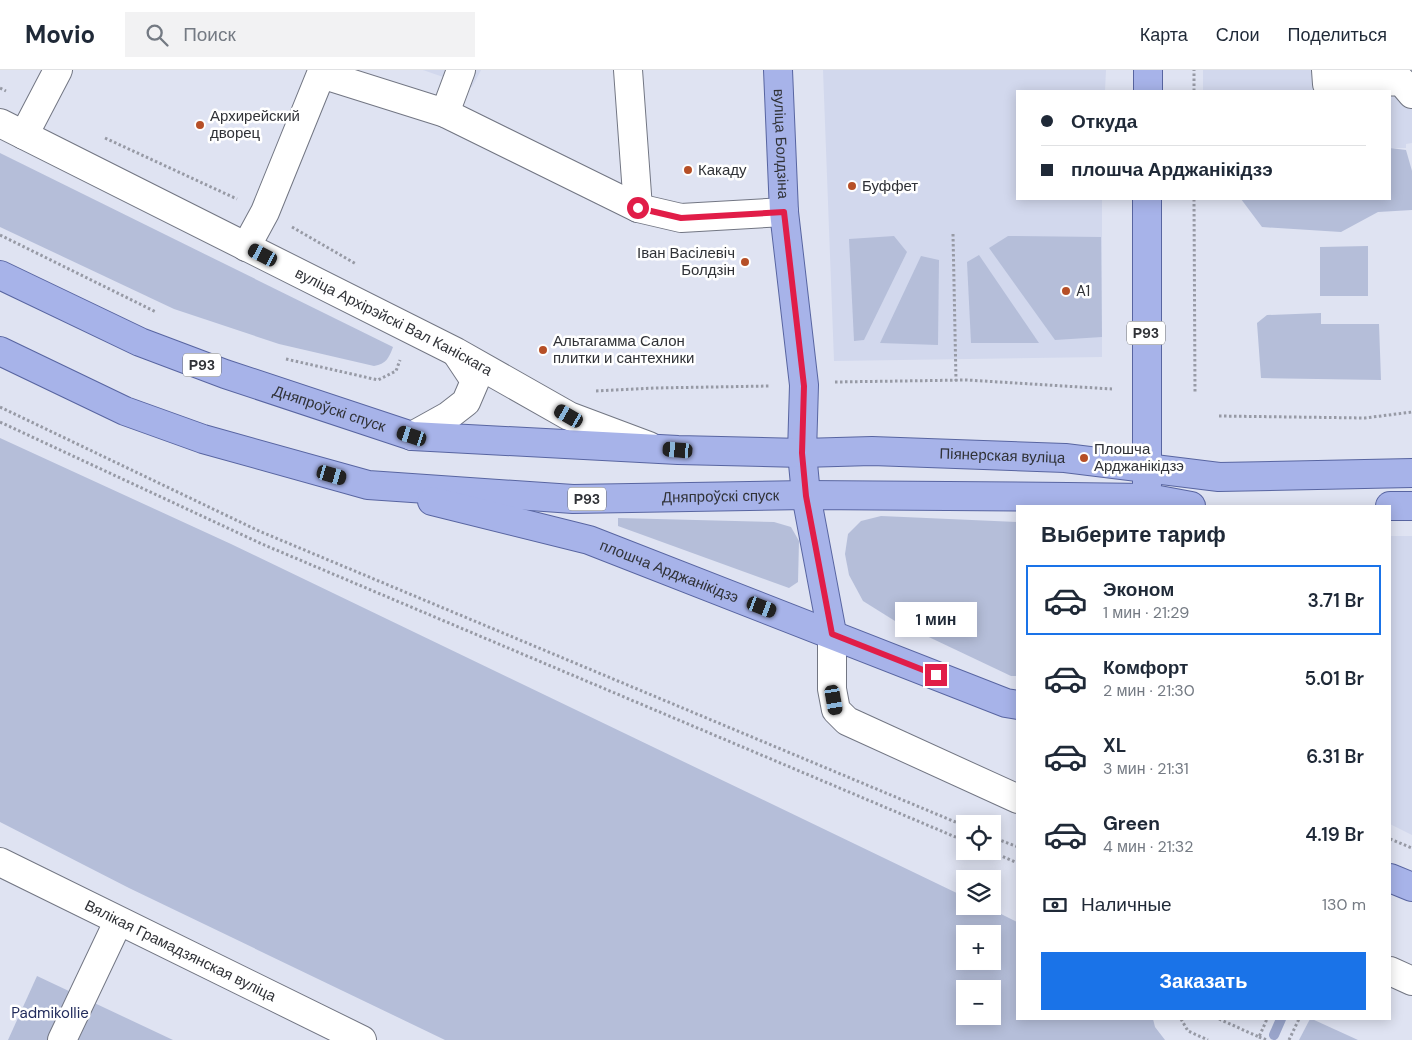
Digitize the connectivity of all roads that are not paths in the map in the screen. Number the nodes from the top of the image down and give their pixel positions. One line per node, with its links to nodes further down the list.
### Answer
1 (58, 70): 11 (street)
2 (461, 70): 9 (street)
3 (628, 70): 13 (street)
4 (778, 70): 14 (main road, вуліца Болдзіна)
5 (1148, 70): 8 (main road)
6 (1326, 70): 7 (street)
7 (1404, 82)
8 (1148, 90)
9 (445, 113): 13 (street); 15 (street)
10 (0, 123): 11 (street, вуліца Архірэйскі Вал Каніскага)
11 (24, 135): 15 (street, вуліца Архірэйскі Вал Каніскага)
12 (1147, 200): 22 (main road, Р93)
13 (638, 208): 14 (street)
14 (784, 212): 21 (main road, вуліца Болдзіна)
15 (246, 247): 18 (street, вуліца Архірэйскі Вал Каніскага)
16 (0, 275): 19 (main road, Дняпроўскі спуск / Р93)
17 (0, 351): 24 (main road, Дняпроўскі спуск / Р93)
18 (456, 352): 19 (street); 20 (street, вуліца Архірэйскі Вал Каніскага)
19 (412, 436): 20 (main road, Дняпроўскі спуск / Р93)
20 (656, 448): 21 (main road, Дняпроўскі спуск / Р93)
21 (802, 453): 22 (main road, Піянерская вуліца); 25 (main road, вуліца Болдзіна)
22 (1146, 466): 23 (main road, Піянерская вуліца); 26 (main road, Р93)
23 (1412, 473)
24 (368, 485): 25 (main road, Дняпроўскі спуск / Р93); 30 (main road, плошча Арджанікідзэ)
25 (806, 496): 26 (main road, Р93); 30 (main road, вуліца Болдзіна)
26 (1148, 502): 27 (main road)
27 (1180, 505)
28 (1391, 506): 29 (main road)
29 (1412, 506)
30 (832, 634): 31 (main road, плошча Арджанікідзэ); 32 (street)
31 (1014, 705)
32 (1016, 798)
33 (0, 862): 36 (street, Вялікая Грамадзянская вуліца)
34 (1391, 878): 35 (main road)
35 (1412, 887)
36 (118, 922): 39 (street); 40 (street, Вялікая Грамадзянская вуліца)
37 (1391, 971): 38 (street)
38 (1412, 981)
39 (62, 1040)
40 (362, 1040)

